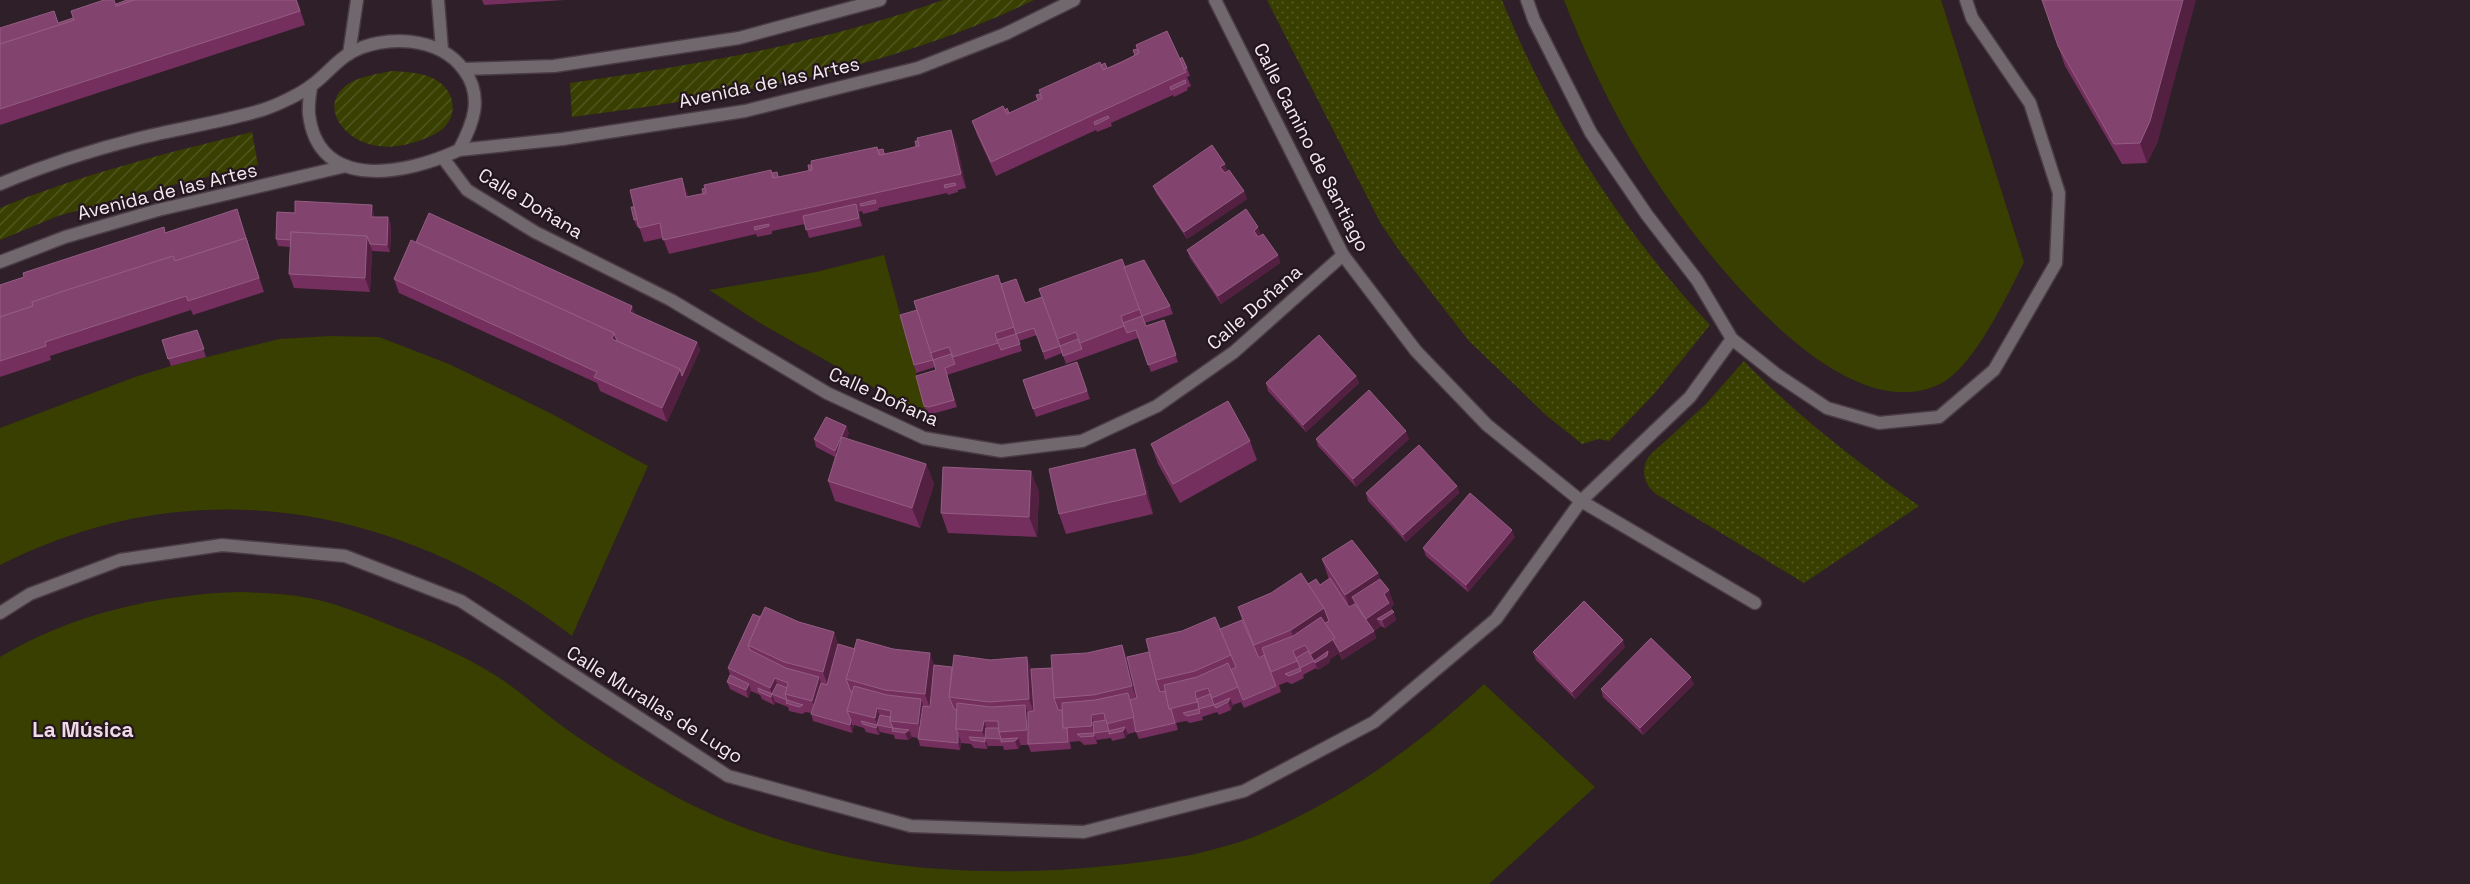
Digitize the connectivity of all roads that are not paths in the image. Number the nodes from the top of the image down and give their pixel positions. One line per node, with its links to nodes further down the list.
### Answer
1 (358, 0): 9 (street)
2 (438, 0): 8 (street)
3 (880, 0): 10 (street)
4 (1074, 0): 12 (street, Avenida de las Artes)
5 (1215, 0): 16 (street, Calle Camino de Santiago)
6 (1527, 0): 18 (street)
7 (1966, 0): 18 (street)
8 (442, 50): 9 (street); 10 (street)
9 (349, 54): 11 (street)
10 (464, 70): 12 (street)
11 (311, 87): 14 (street); 15 (street)
12 (459, 150): 13 (street)
13 (443, 158): 14 (street); 16 (street, Calle Doñana)
14 (346, 166): 17 (street, Avenida de las Artes)
15 (0, 184)
16 (1343, 255): 19 (street, Calle Camino de Santiago)
17 (0, 262)
18 (1732, 339): 19 (street, Calle Murallas de Lugo)
19 (1581, 501): 20 (street, Calle Camino de Santiago); 21 (street, Calle Murallas de Lugo)
20 (1755, 603)
21 (0, 613)

